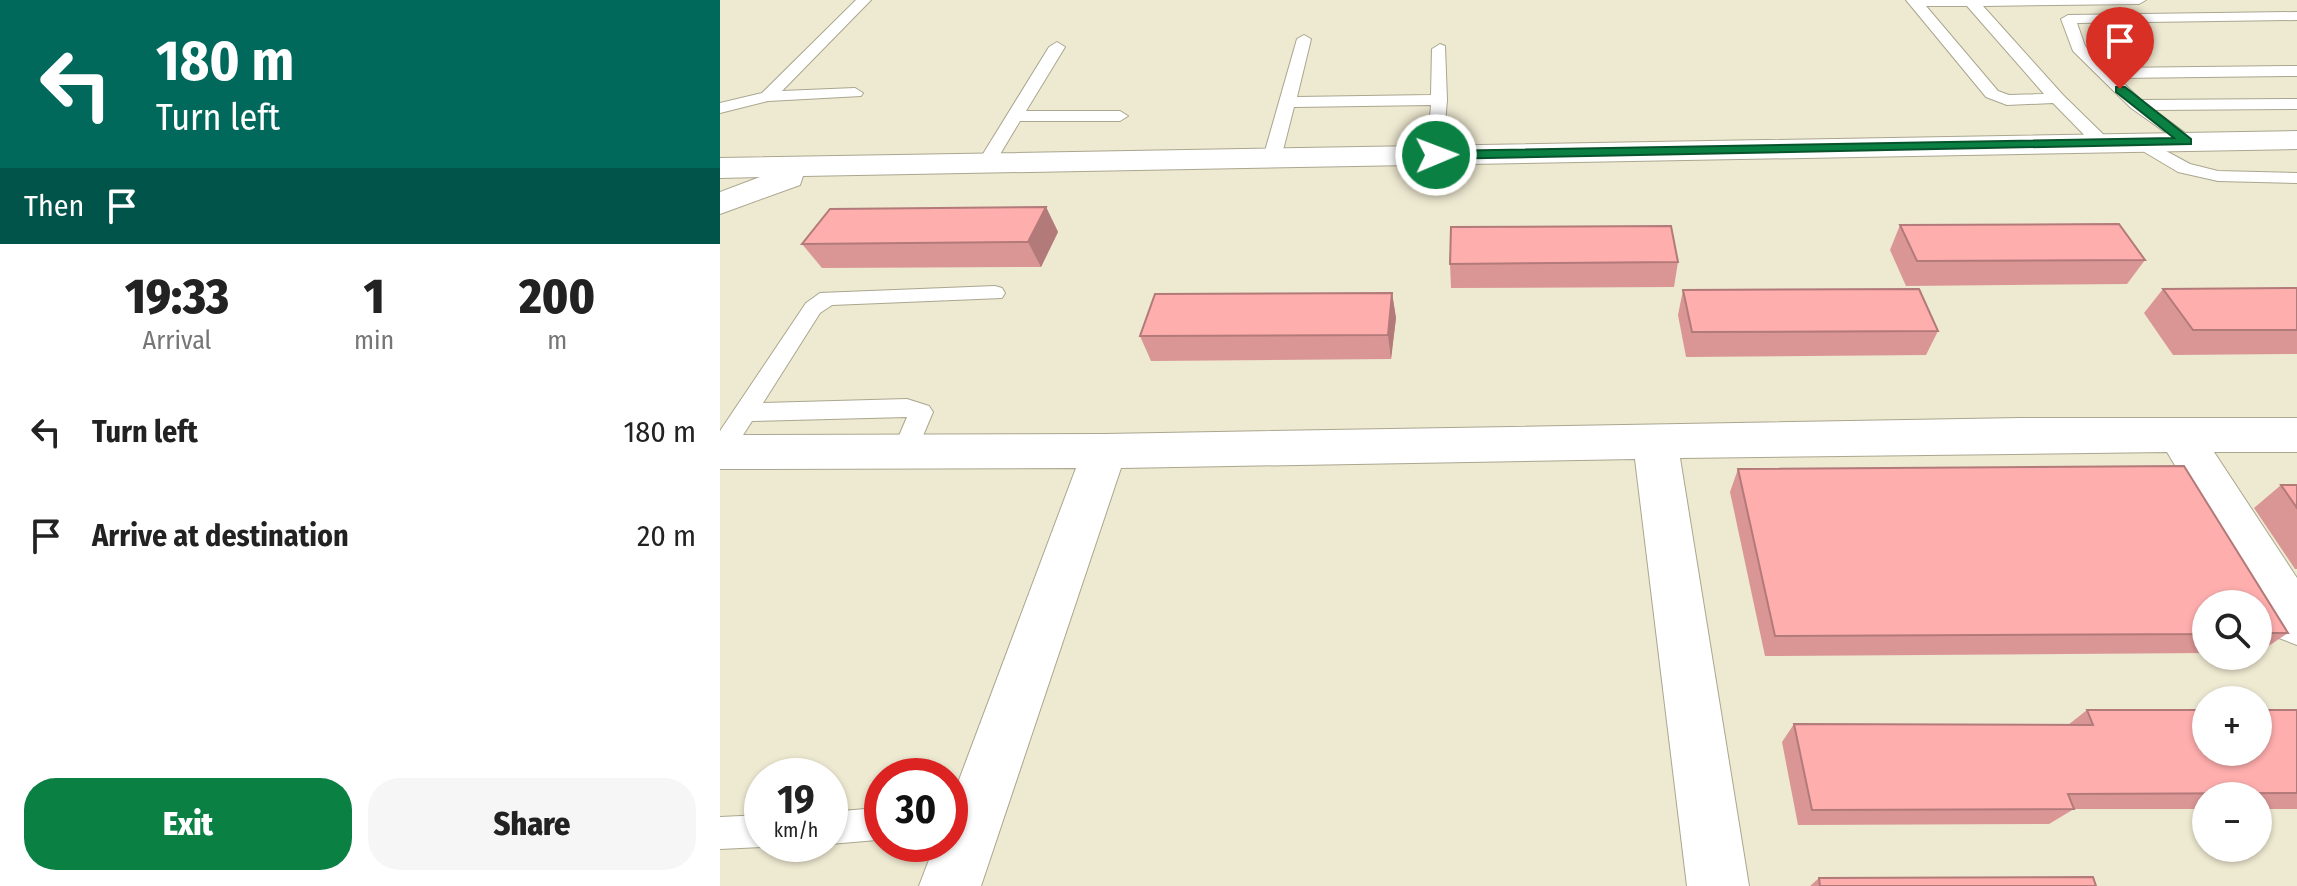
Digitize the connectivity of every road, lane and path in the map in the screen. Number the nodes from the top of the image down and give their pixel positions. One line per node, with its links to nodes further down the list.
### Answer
1 (864, 0): 15 (lane)
2 (2139, 0): 5 (lane)
3 (1914, 1): 4 (lane); 16 (lane)
4 (1971, 1): 5 (lane); 16 (lane)
5 (2019, 1)
6 (2297, 16): 8 (lane)
7 (2297, 29): 8 (lane)
8 (2072, 33): 13 (lane)
9 (1304, 39): 18 (lane)
10 (1057, 47): 22 (lane)
11 (1440, 49): 17 (lane)
12 (2297, 71): 13 (lane)
13 (2104, 73): 20 (lane)
14 (855, 93): 15 (lane)
15 (768, 96): 21 (lane)
16 (2057, 98): 27 (lane)
17 (1439, 100): 18 (lane); 28 (lane)
18 (1287, 102): 29 (lane)
19 (2297, 104): 20 (lane)
20 (2137, 105): 25 (lane)
21 (720, 108)
22 (1016, 116): 23 (lane); 30 (lane)
23 (1120, 116)
24 (2297, 140): 25 (street)
25 (2186, 142): 26 (street)
26 (2142, 143): 27 (street); 33 (lane)
27 (2103, 144): 28 (street)
28 (1436, 155): 29 (street)
29 (1272, 158): 30 (street)
30 (987, 162): 31 (street)
31 (841, 165): 32 (street); 34 (street)
32 (720, 168)
33 (2297, 178)
34 (720, 204)
35 (995, 293): 36 (lane)
36 (743, 412): 40 (lane); 41 (lane)
37 (2297, 435): 38 (street)
38 (2181, 437): 39 (street); 43 (street)
39 (1655, 441): 42 (street); 47 (street)
40 (905, 450): 41 (street); 42 (street)
41 (720, 451)
42 (1105, 451): 46 (street)
43 (2297, 622)
44 (744, 832): 45 (lane)
45 (720, 833)
46 (950, 886)
47 (1718, 886)

